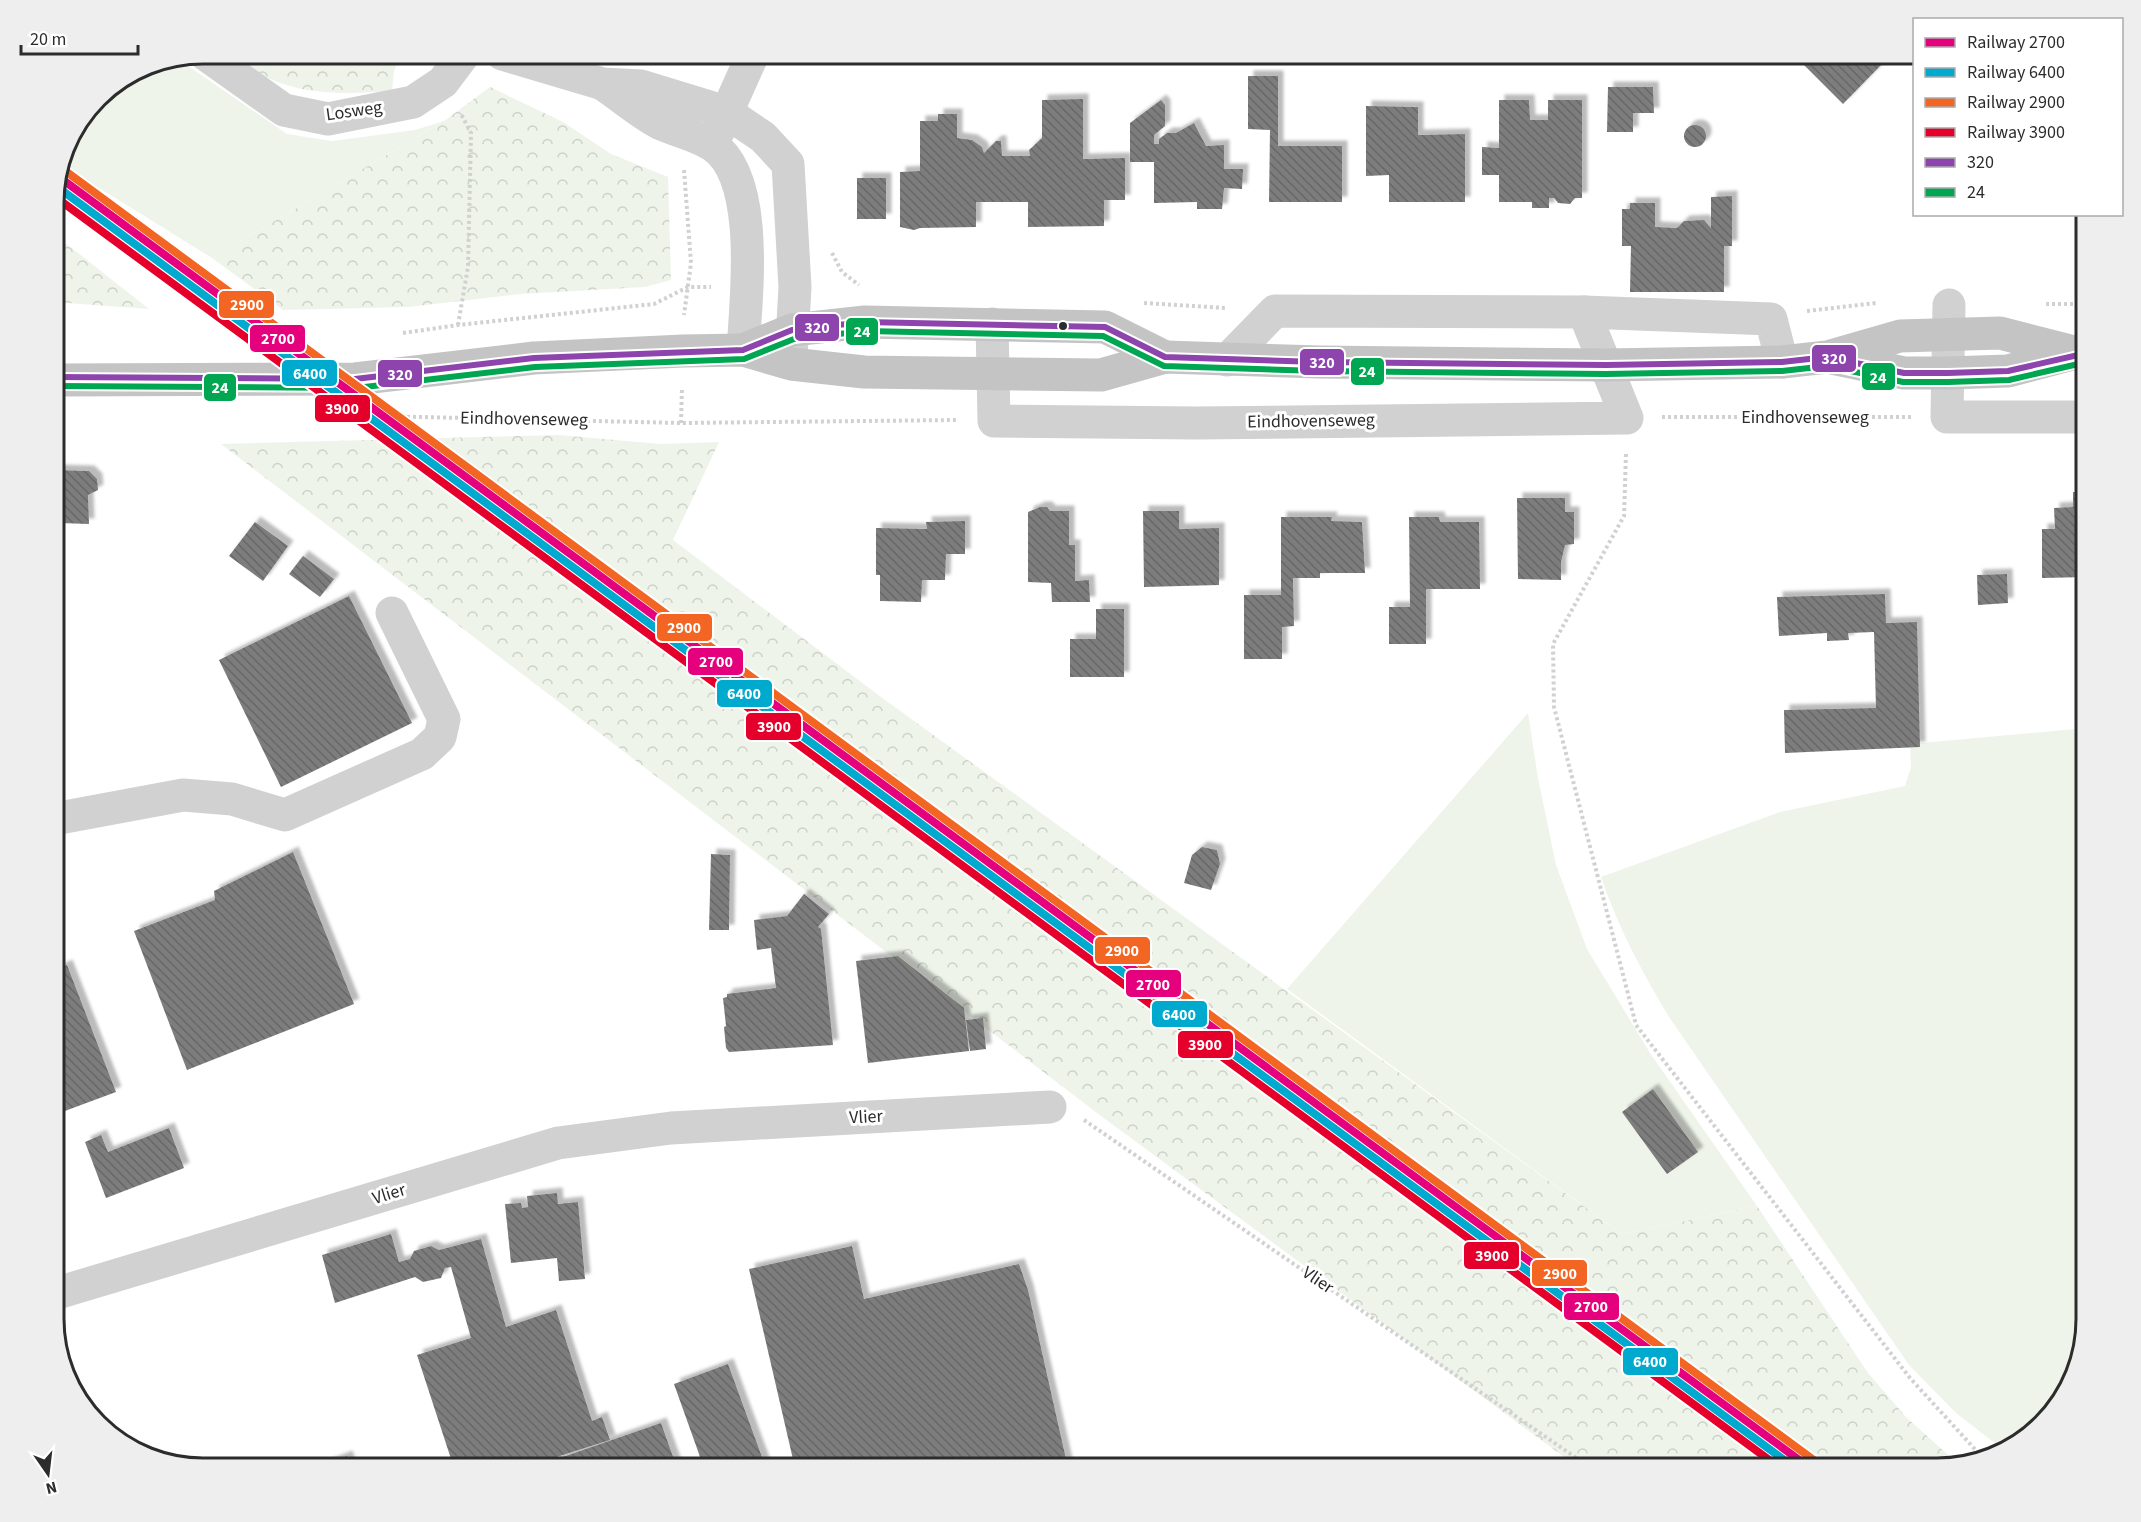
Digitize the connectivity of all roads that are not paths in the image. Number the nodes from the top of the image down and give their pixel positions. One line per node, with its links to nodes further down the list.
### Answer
1 (220, 65): 2 (street, Losweg)
2 (456, 65)
3 (538, 65): 5 (street)
4 (748, 65): 6 (street)
5 (603, 84): 6 (street); 7 (street)
6 (726, 112): 7 (street); 11 (street)
7 (700, 140): 12 (street)
8 (1584, 312): 17 (street); 18 (street); 20 (street)
9 (1949, 320): 13 (main road); 16 (main road); 21 (street)
10 (992, 324): 11 (main road); 15 (main road); 22 (street)
11 (792, 330): 12 (main road); 19 (street)
12 (743, 350): 19 (main road); 23 (main road)
13 (2076, 352)
14 (2076, 354): 21 (main road)
15 (1165, 357): 17 (main road); 22 (main road)
16 (1827, 357): 18 (main road); 21 (main road)
17 (1227, 360): 20 (main road)
18 (1782, 362): 20 (main road)
19 (791, 364): 22 (main road)
20 (1606, 365): 22 (street, Eindhovenseweg)
21 (1948, 373): 24 (street)
22 (993, 374)
23 (65, 379)
24 (2076, 417)
25 (392, 614): 26 (street)
26 (65, 817)
27 (1050, 1107): 28 (street, Vlier)
28 (65, 1291)

